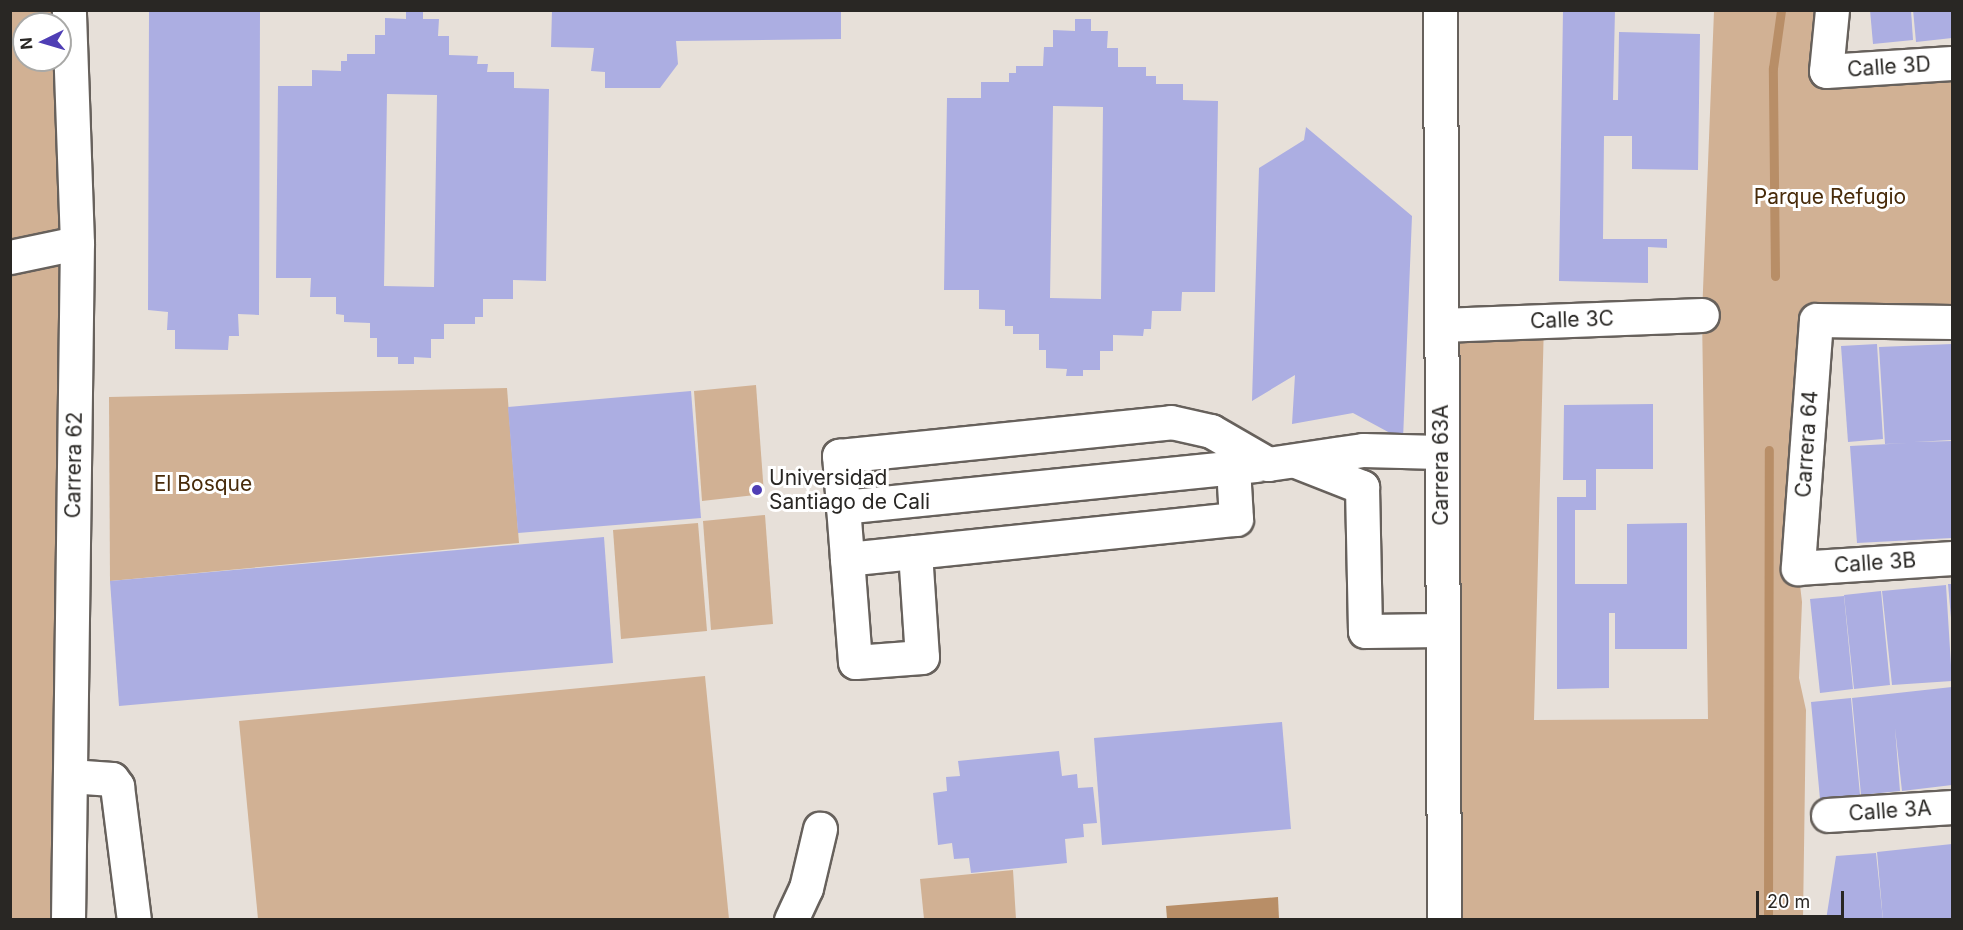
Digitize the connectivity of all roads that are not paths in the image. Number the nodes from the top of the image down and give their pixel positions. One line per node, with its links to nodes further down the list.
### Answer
1 (69, 10): 5 (street, Carrera 62)
2 (1440, 10): 9 (street, Carrera 63A)
3 (1832, 10): 4 (street, Calle 3D)
4 (1953, 63)
5 (77, 243): 6 (street); 19 (street, Carrera 62)
6 (10, 257)
7 (1702, 315): 9 (street, Calle 3C)
8 (1953, 322): 17 (street, Carrera 64)
9 (1441, 325): 10 (street, Carrera 63A)
10 (1440, 452): 11 (street); 18 (street, Carrera 63A)
11 (1283, 463): 12 (street); 13 (street); 18 (street)
12 (1233, 467): 13 (street); 14 (street)
13 (843, 507): 16 (street)
14 (915, 552): 16 (street); 16 (street)
15 (1953, 558): 17 (street, Calle 3B)
16 (847, 559)
17 (1798, 568)
18 (1442, 630): 26 (street, Carrera 63A)
19 (70, 776): 23 (street, Carrera 62); 24 (street)
20 (1953, 807): 21 (street, Calle 3A)
21 (1828, 815)
22 (820, 829): 25 (street)
23 (68, 920)
24 (134, 920)
25 (791, 920)
26 (1444, 920)

